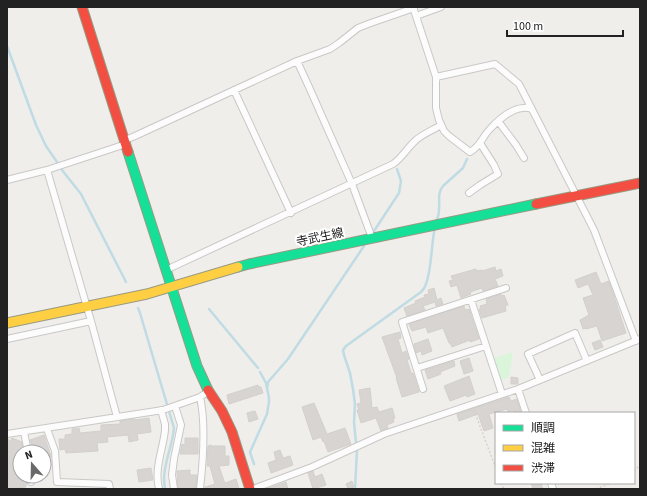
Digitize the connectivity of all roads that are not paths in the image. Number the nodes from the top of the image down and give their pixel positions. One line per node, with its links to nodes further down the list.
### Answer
1 (414, 7): 4 (street); 5 (street)
2 (441, 7): 4 (street)
3 (85, 8): 11 (main road)
4 (416, 16): 6 (street)
5 (297, 61): 7 (street); 17 (street)
6 (436, 77): 8 (street); 10 (street)
7 (234, 90): 11 (street); 20 (street)
8 (532, 109): 9 (street); 19 (street)
9 (498, 121): 12 (street); 13 (street)
10 (441, 125): 12 (street); 17 (street)
11 (125, 142): 14 (street); 22 (main road)
12 (480, 144): 18 (street)
13 (524, 158)
14 (47, 170): 15 (street); 26 (street)
15 (7, 180)
16 (640, 183): 19 (main road, 寺武生線)
17 (352, 184): 20 (street); 21 (street)
18 (470, 193)
19 (576, 196): 21 (main road, 寺武生線); 30 (street)
20 (291, 213): 22 (street)
21 (372, 238): 23 (main road, 寺武生線)
22 (166, 270): 23 (main road)
23 (171, 288): 26 (main road, 寺武生線); 37 (main road)
24 (506, 288): 25 (street)
25 (470, 300): 31 (street); 33 (street)
26 (86, 307): 27 (street); 28 (main road, 寺武生線)
27 (91, 321): 29 (street); 43 (street)
28 (7, 323)
29 (7, 339)
30 (638, 340): 32 (street)
31 (486, 346): 33 (street); 38 (street)
32 (587, 361): 34 (street); 34 (street)
33 (417, 368): 35 (street)
34 (540, 380): 36 (street)
35 (424, 389)
36 (518, 389): 38 (street); 42 (street)
37 (209, 391): 39 (street); 52 (main road)
38 (502, 394): 52 (street)
39 (200, 397): 40 (street); 51 (street)
40 (174, 406): 41 (street); 50 (street)
41 (162, 410): 43 (street); 49 (street)
42 (526, 412)
43 (117, 417): 44 (street)
44 (47, 429): 45 (street); 48 (street)
45 (24, 432): 46 (street); 47 (street)
46 (7, 434)
47 (26, 444)
48 (110, 489)
49 (159, 489)
50 (174, 489)
51 (200, 489)
52 (252, 489)

